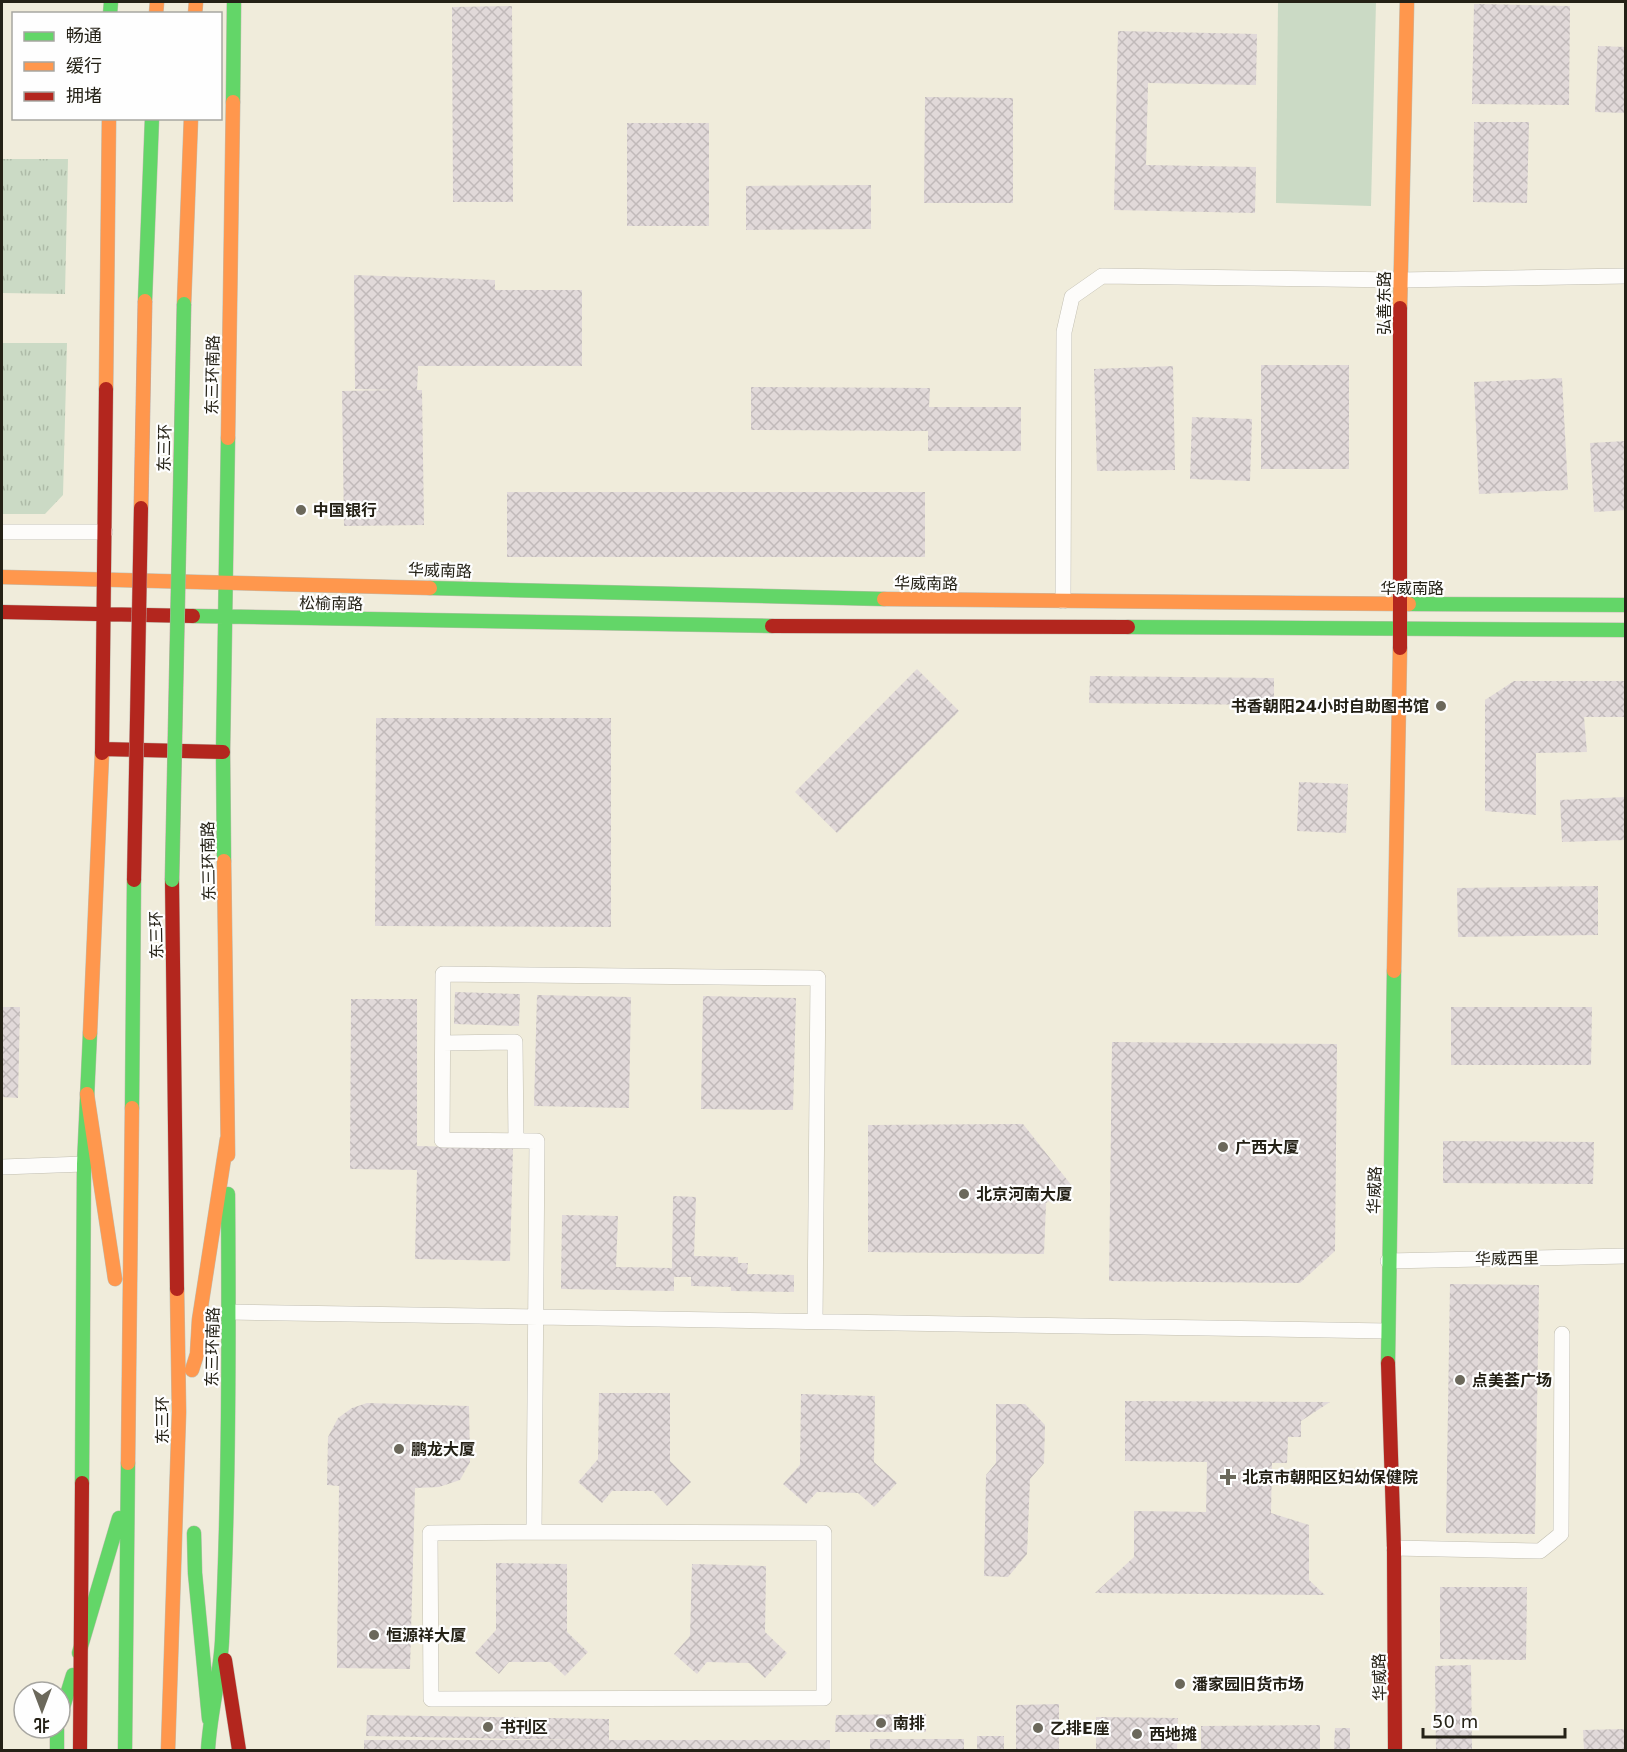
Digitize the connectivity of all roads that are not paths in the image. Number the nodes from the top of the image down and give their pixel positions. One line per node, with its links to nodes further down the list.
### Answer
1 (234, 2): 12 (main road, 东三环南路)
2 (1407, 2): 7 (main road, 弘善东路)
3 (109, 120): 8 (main road)
4 (152, 120): 36 (main road, 东三环, bridge)
5 (191, 120): 37 (main road, 东三环, bridge)
6 (1626, 276): 7 (street)
7 (1400, 280): 13 (street); 14 (main road, 弘善东路)
8 (105, 531): 9 (street); 11 (main road)
9 (2, 532)
10 (2, 577): 11 (main road)
11 (104, 577): 12 (main road, 华威南路); 17 (main road)
12 (226, 580): 13 (main road, 华威南路); 18 (main road, 东三环南路)
13 (1063, 602): 14 (main road, 华威南路)
14 (1401, 604): 15 (main road, 华威南路); 20 (main road, 弘善东路)
15 (1626, 605)
16 (2, 612): 17 (main road, 松榆南路)
17 (104, 613): 18 (main road, 松榆南路); 21 (main road)
18 (225, 617): 20 (main road, 松榆南路); 22 (main road, 东三环南路)
19 (1626, 630): 20 (main road)
20 (1400, 631): 30 (main road, 华威路)
21 (102, 750): 22 (main road); 24 (main road)
22 (223, 752): 25 (main road, 东三环南路)
23 (443, 1043): 26 (street); 26 (street); 33 (street)
24 (87, 1094): 27 (main road); 36 (main road)
25 (227, 1139): 31 (main road, 东三环南路); 37 (main road)
26 (516, 1141): 32 (street)
27 (84, 1164): 28 (street); 43 (main road)
28 (2, 1167)
29 (1626, 1256): 30 (street, 华威西里)
30 (1388, 1261): 34 (main road, 华威路)
31 (230, 1312): 32 (street); 42 (main road, 东三环南路)
32 (535, 1317): 33 (street); 40 (street)
33 (815, 1321): 34 (street)
34 (1387, 1331): 41 (main road, 华威路)
35 (1562, 1334): 41 (street)
36 (128, 1361): 39 (main road, 东三环)
37 (179, 1412): 38 (main road, 东三环)
38 (178, 1480): 45 (main road); 48 (main road, 东三环)
39 (129, 1485): 43 (main road); 47 (main road, 东三环)
40 (534, 1532): 40 (street)
41 (1394, 1548): 51 (main road, 华威路)
42 (222, 1645): 45 (main road, 东三环南路); 50 (main road)
43 (80, 1653): 44 (main road); 46 (main road)
44 (72, 1680)
45 (209, 1719): 49 (main road)
46 (80, 1750)
47 (125, 1750)
48 (168, 1750)
49 (208, 1750)
50 (239, 1750)
51 (1395, 1750)

